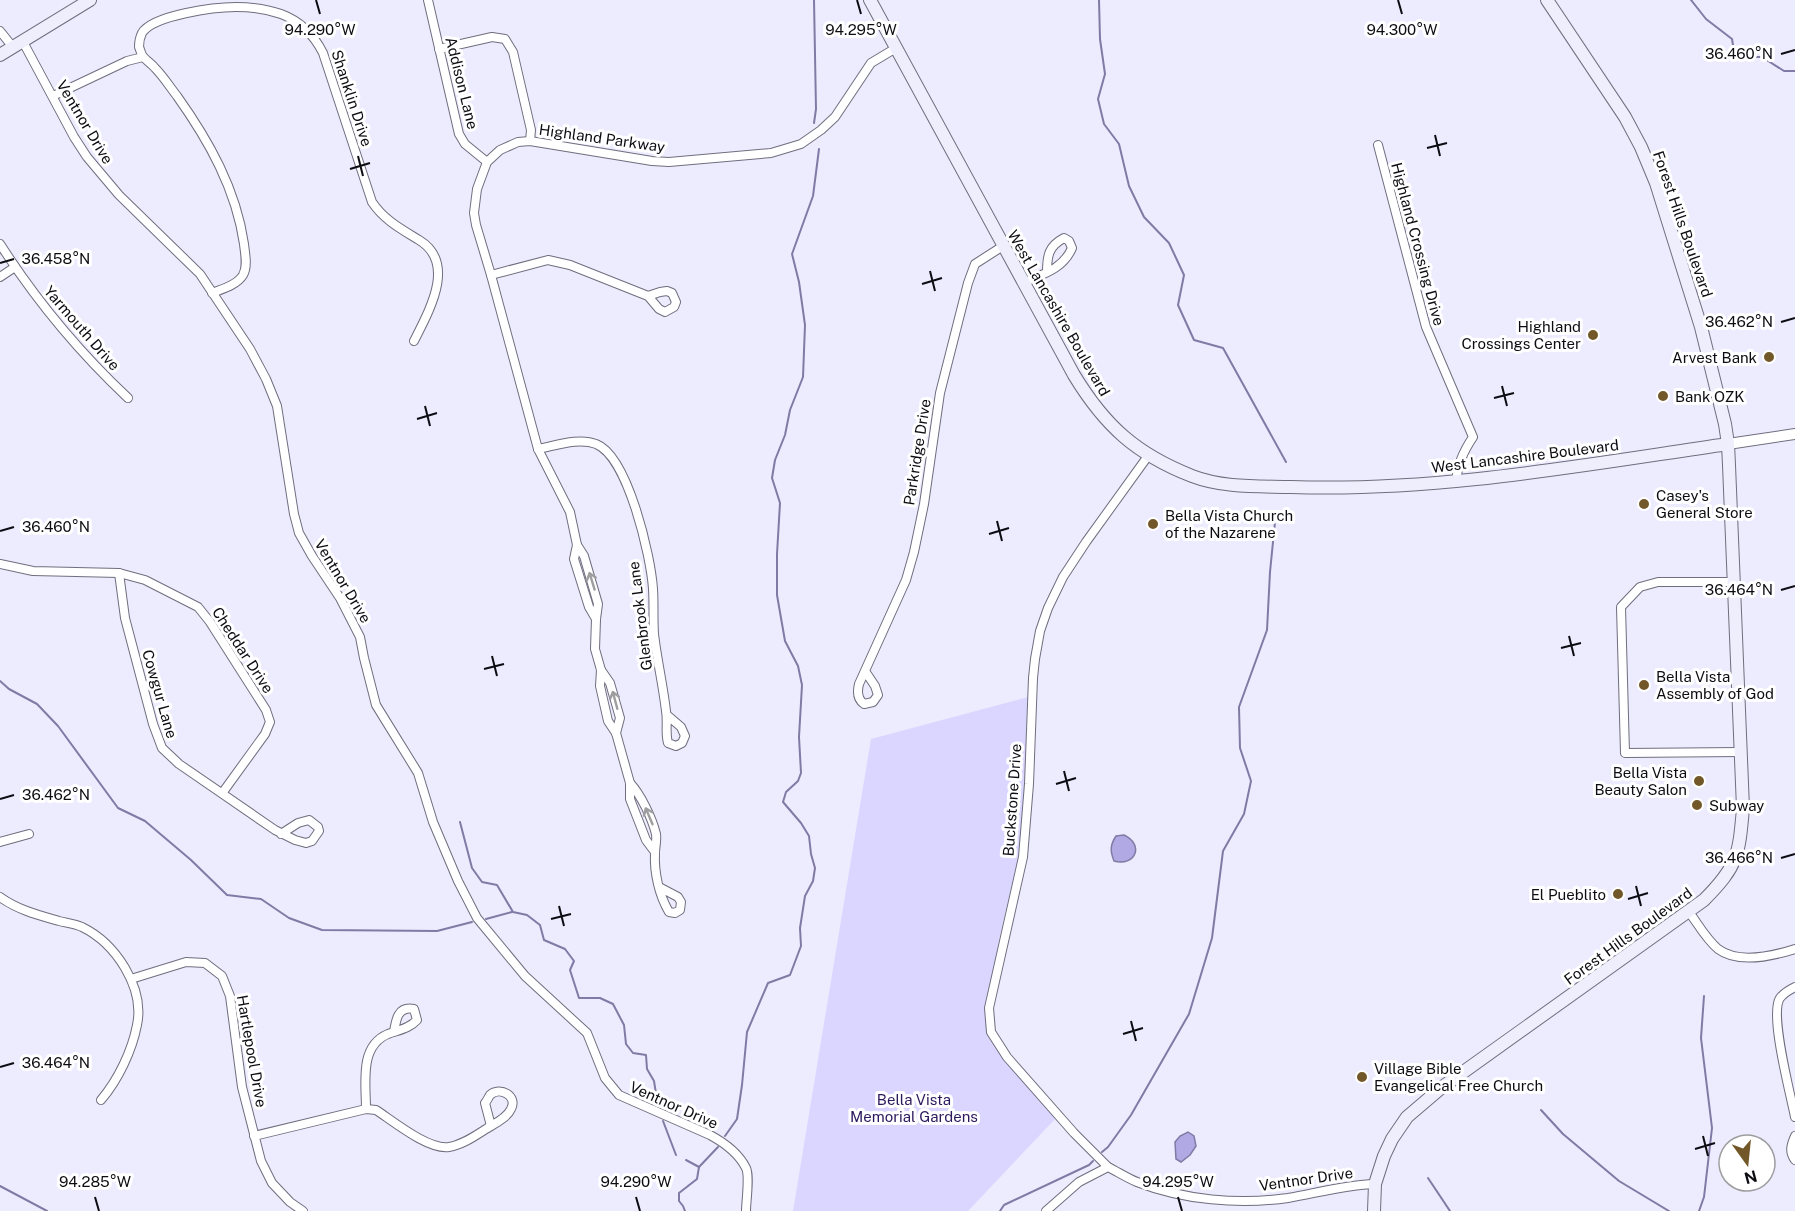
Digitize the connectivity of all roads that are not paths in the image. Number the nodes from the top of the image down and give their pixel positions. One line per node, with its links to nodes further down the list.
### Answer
1 (90, 0): 5 (main road)
2 (428, 0): 9 (street, Addison Lane)
3 (870, 0): 8 (main road, West Lancashire Boulevard)
4 (1547, 0): 28 (main road, Forest Hills Boulevard)
5 (77, 4): 7 (main road)
6 (0, 31): 7 (street, Ventnor Drive)
7 (17, 43): 10 (main road); 12 (street, Ventnor Drive)
8 (896, 48): 13 (street, Highland Parkway); 17 (main road, West Lancashire Boulevard)
9 (439, 49): 13 (street); 15 (street, Addison Lane)
10 (0, 55)
11 (142, 57): 12 (street); 23 (street); 25 (street, Shanklin Drive)
12 (53, 96): 23 (street, Ventnor Drive)
13 (530, 141): 15 (street, Highland Parkway)
14 (1378, 145): 31 (street, Highland Crossing Drive)
15 (487, 162): 20 (street)
16 (0, 244): 18 (street, Yarmouth Drive)
17 (1003, 246): 22 (main road, West Lancashire Boulevard); 35 (street, Parkridge Drive)
18 (15, 267): 21 (street); 26 (street, Yarmouth Drive)
19 (1047, 272): 22 (street)
20 (491, 275): 24 (street); 29 (street)
21 (0, 277)
22 (1023, 283): 30 (main road, West Lancashire Boulevard)
23 (212, 293): 59 (street, Ventnor Drive)
24 (648, 296)
25 (414, 341)
26 (128, 398)
27 (1795, 434): 28 (street)
28 (1728, 444): 31 (main road, West Lancashire Boulevard); 34 (main road, Forest Hills Boulevard)
29 (538, 449): 36 (street, Glenbrook Lane); 42 (street)
30 (1148, 456): 31 (main road, West Lancashire Boulevard); 56 (street, Buckstone Drive)
31 (1456, 481)
32 (0, 564): 33 (street, Cheddar Drive)
33 (119, 573): 38 (street, Cowgur Lane); 38 (street, Cheddar Drive)
34 (1734, 582): 37 (main road, Forest Hills Boulevard); 37 (street)
35 (865, 671)
36 (667, 715)
37 (1741, 752): 44 (main road, Forest Hills Boulevard)
38 (223, 792): 40 (street)
39 (29, 834): 41 (street)
40 (281, 834)
41 (0, 842)
42 (659, 887)
43 (0, 897): 46 (street)
44 (1689, 912): 45 (street); 57 (main road, Forest Hills Boulevard)
45 (1795, 949)
46 (131, 979): 49 (street); 53 (street, Hartlepool Drive)
47 (1795, 987): 51 (street)
48 (394, 1032): 50 (street)
49 (101, 1100)
50 (366, 1109): 52 (street); 53 (street)
51 (1795, 1117)
52 (490, 1126)
53 (254, 1136): 58 (street, Hartlepool Drive)
54 (1795, 1136): 55 (street)
55 (1795, 1160)
56 (1108, 1167): 57 (street, Ventnor Drive); 60 (street)
57 (1375, 1184): 61 (main road, Forest Hills Boulevard)
58 (303, 1211)
59 (746, 1211)
60 (1046, 1211)
61 (1374, 1211)

